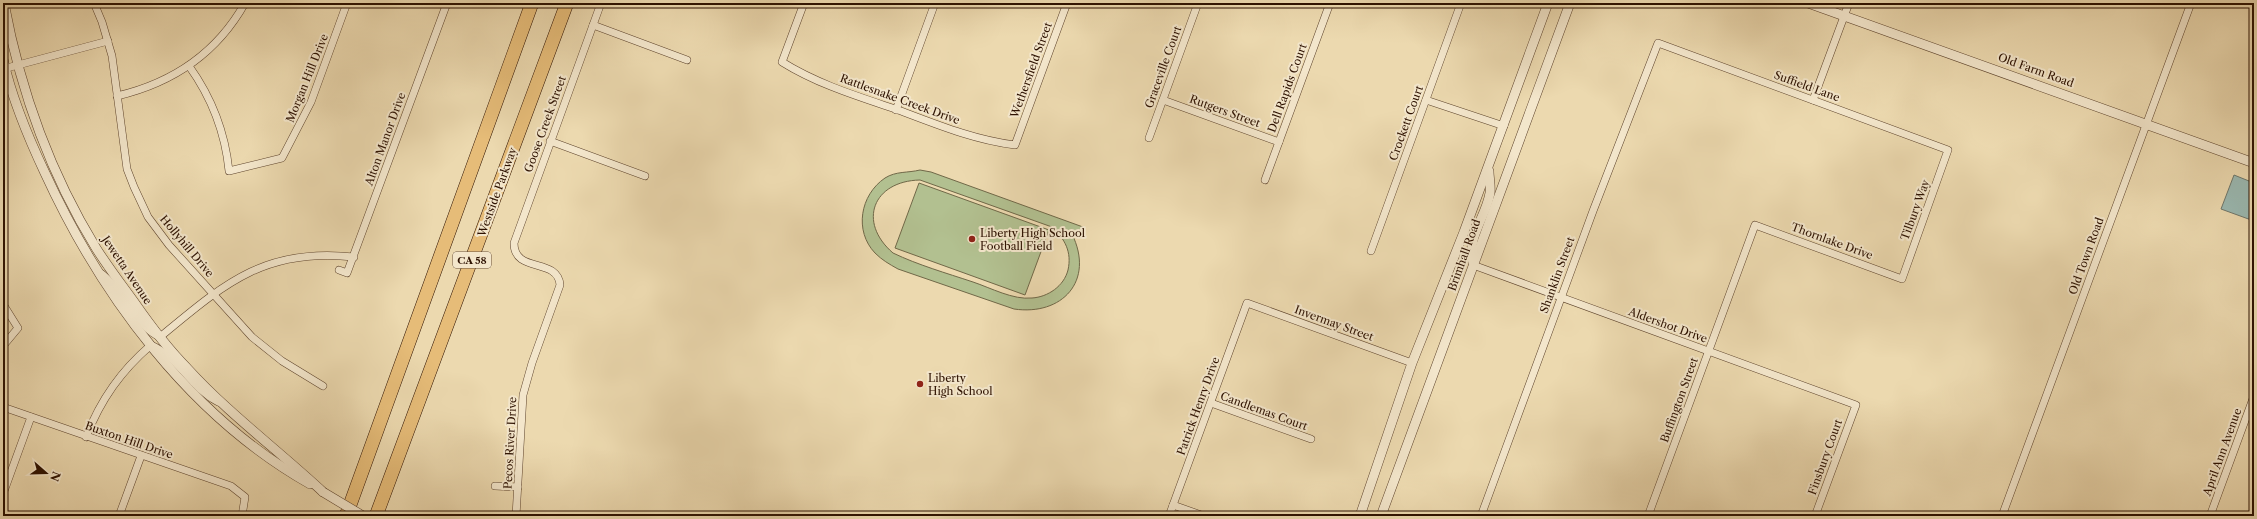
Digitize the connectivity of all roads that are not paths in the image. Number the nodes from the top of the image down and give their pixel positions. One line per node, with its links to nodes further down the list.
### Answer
1 (4, 3): 25 (street, Jewetta Avenue)
2 (94, 3): 22 (street, Hollyhill Drive)
3 (245, 3): 27 (street)
4 (347, 3): 27 (street, Morgan Hill Drive)
5 (447, 3): 46 (street, Alton Manor Drive)
6 (532, 3): 78 (highway, CA 58)
7 (567, 3): 80 (highway, Westside Parkway / CA 58)
8 (601, 3): 21 (street, Goose Creek Street)
9 (804, 3): 32 (street, Rattlesnake Creek Drive)
10 (935, 3): 32 (street)
11 (1067, 3): 38 (street, Wethersfield Street)
12 (1198, 3): 29 (street, Graceville Court)
13 (1330, 3): 37 (street, Dell Rapids Court)
14 (1462, 3): 30 (street, Crockett Court)
15 (1548, 3): 34 (street, Brimhall Road)
16 (1570, 3): 47 (street, Brimhall Road)
17 (1808, 3): 20 (street, Old Farm Road)
18 (1849, 3): 20 (street)
19 (2191, 3): 33 (street, Old Town Road)
20 (1844, 16): 31 (street); 33 (street, Old Farm Road)
21 (593, 25): 24 (street); 36 (street, Goose Creek Street)
22 (108, 41): 25 (street); 28 (street, Hollyhill Drive)
23 (1658, 43): 31 (street, Suffield Lane); 53 (street, Shanklin Street)
24 (687, 60)
25 (17, 65): 26 (street); 56 (street, Jewetta Avenue)
26 (4, 66): 48 (street, Jewetta Avenue)
27 (189, 66): 28 (street)
28 (117, 96): 52 (street, Hollyhill Drive)
29 (1163, 100): 35 (street, Graceville Court); 37 (street, Rutgers Street)
30 (1426, 100): 34 (street); 45 (street, Crockett Court)
31 (1813, 100): 39 (street, Suffield Lane)
32 (896, 110): 38 (street, Rattlesnake Creek Drive)
33 (2147, 124): 40 (street, Old Farm Road); 89 (street, Old Town Road)
34 (1504, 126): 41 (street, Brimhall Road)
35 (1149, 138)
36 (550, 140): 42 (street); 51 (street, Goose Creek Street)
37 (1279, 142): 43 (street, Dell Rapids Court)
38 (1015, 145)
39 (1948, 150): 50 (street, Tilbury Way)
40 (2254, 163)
41 (1488, 168): 47 (street); 60 (street, Brimhall Road)
42 (645, 176)
43 (1265, 180)
44 (1755, 225): 50 (street, Thornlake Drive); 59 (street, Buffington Street)
45 (1371, 251)
46 (354, 257): 49 (street, Alton Manor Drive); 52 (street)
47 (1473, 265): 53 (street, Aldershot Drive); 85 (street, Brimhall Road)
48 (96, 269): 56 (street); 57 (street, Jewetta Avenue)
49 (339, 270)
50 (1902, 279)
51 (560, 281): 72 (street, Pecos River Drive)
52 (212, 293): 56 (street); 61 (street, Hollyhill Drive)
53 (1561, 297): 59 (street, Aldershot Drive); 86 (street, Shanklin Street)
54 (1247, 303): 60 (street, Invermay Street); 63 (street, Patrick Henry Drive)
55 (3, 304): 58 (street)
56 (160, 337): 64 (street, Jewetta Avenue)
57 (151, 344): 64 (street); 68 (street); 73 (street, Jewetta Avenue)
58 (3, 346)
59 (1708, 351): 65 (street, Aldershot Drive); 87 (street, Buffington Street)
60 (1412, 363): 84 (street, Brimhall Road)
61 (323, 386)
62 (2254, 396): 90 (street, April Ann Avenue)
63 (1211, 403): 69 (street, Candlemas Court); 75 (street, Patrick Henry Drive)
64 (223, 404): 73 (street, Jewetta Avenue)
65 (1856, 405): 88 (street, Finsbury Court)
66 (3, 407): 67 (street, Buxton Hill Drive)
67 (31, 417): 68 (street, Buxton Hill Drive); 74 (street)
68 (86, 437): 70 (street, Buxton Hill Drive)
69 (1310, 440)
70 (141, 456): 76 (street); 77 (street, Buxton Hill Drive)
71 (495, 486): 72 (street)
72 (518, 487): 81 (street, Pecos River Drive)
73 (324, 492): 79 (street, Jewetta Avenue, bridge)
74 (3, 494)
75 (1173, 505): 82 (street, Patrick Henry Drive); 83 (street)
76 (119, 516)
77 (242, 516)
78 (346, 516)
79 (363, 516)
80 (376, 516)
81 (516, 516)
82 (1169, 516)
83 (1204, 516)
84 (1360, 516)
85 (1381, 516)
86 (1481, 516)
87 (1648, 516)
88 (1815, 516)
89 (2002, 516)
90 (2210, 516)

